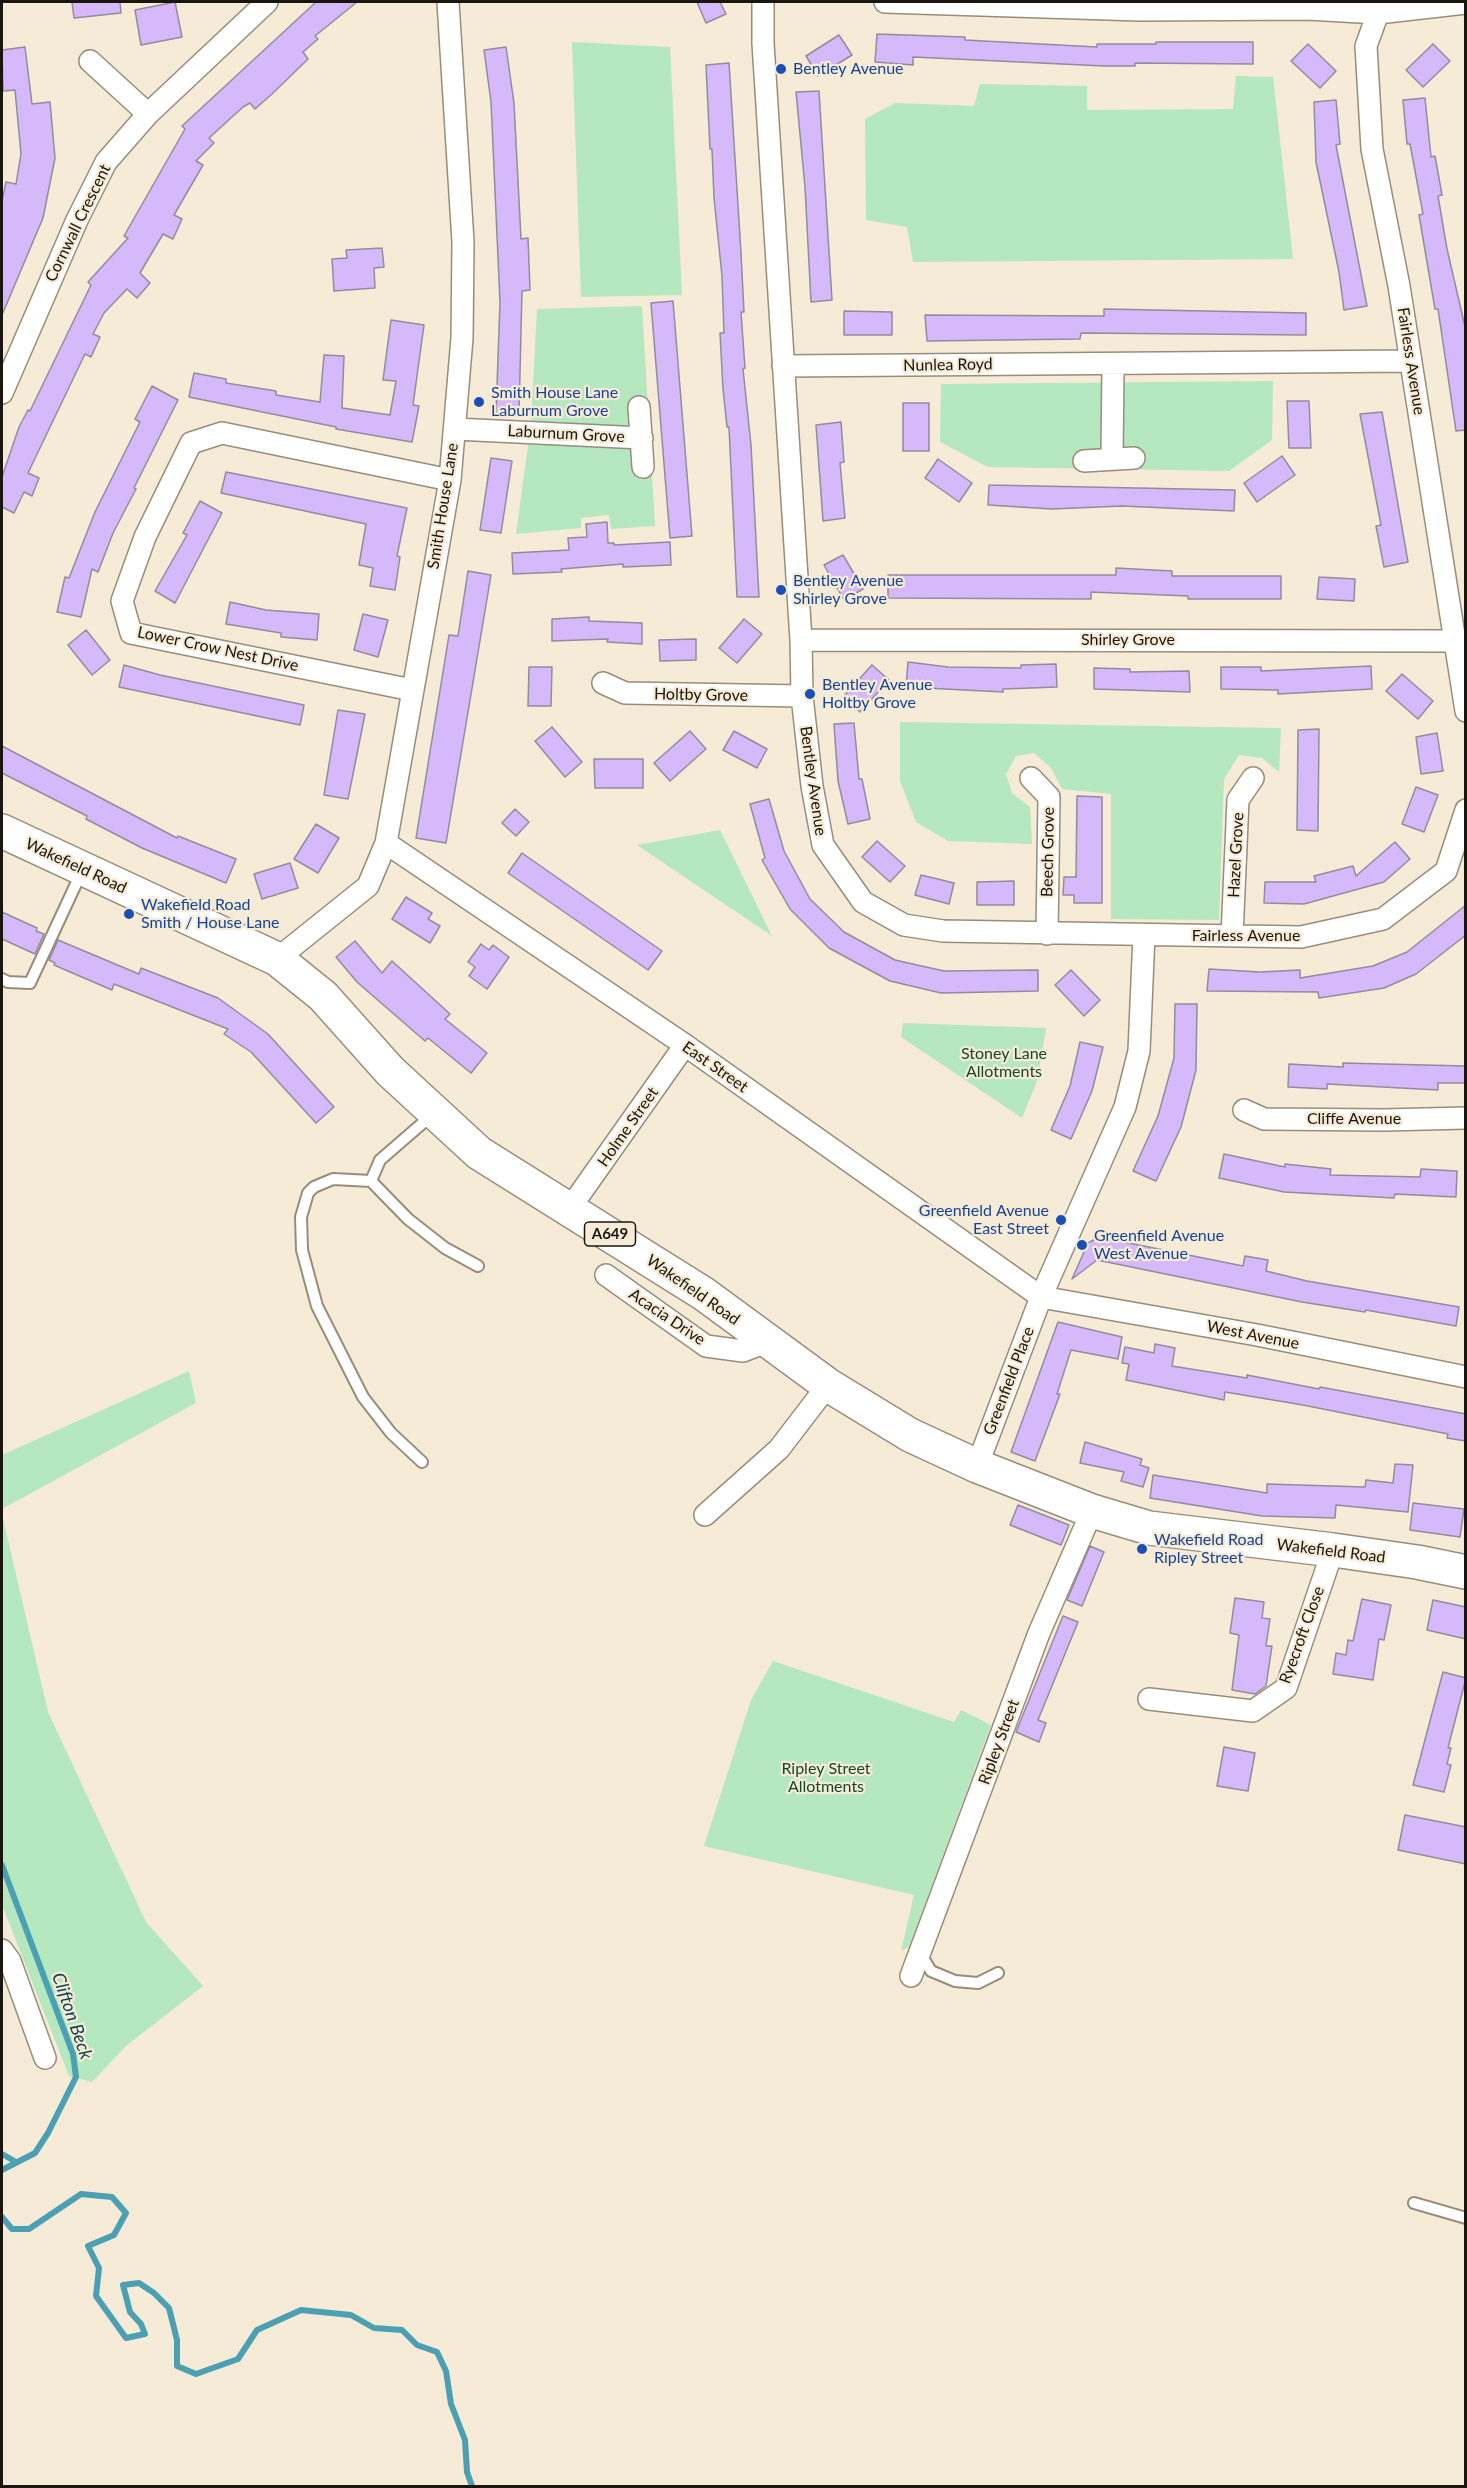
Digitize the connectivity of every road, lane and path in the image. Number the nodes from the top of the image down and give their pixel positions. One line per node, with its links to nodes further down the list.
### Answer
1 (267, 2): 8 (street, Cornwall Crescent)
2 (448, 2): 14 (street, Smith House Lane)
3 (763, 2): 11 (street, Bentley Avenue)
4 (885, 2): 6 (street)
5 (1466, 3): 6 (street)
6 (1377, 13): 9 (street, Fairless Avenue)
7 (90, 61): 8 (street)
8 (148, 114): 12 (street, Cornwall Crescent)
9 (1411, 361): 10 (street, Nunlea Royd); 22 (street, Fairless Avenue)
10 (1113, 364): 11 (street, Nunlea Royd); 16 (street)
11 (783, 366): 21 (street, Bentley Avenue)
12 (2, 393)
13 (639, 407): 15 (street, Laburnum Grove)
14 (454, 429): 15 (street, Laburnum Grove); 20 (street, Smith House Lane)
15 (642, 438): 19 (street, Laburnum Grove)
16 (1112, 458): 17 (street); 18 (street)
17 (1134, 458)
18 (1084, 461)
19 (643, 467)
20 (450, 480): 24 (street, Smith House Lane); 24 (street, Lower Crow Nest Drive)
21 (801, 640): 22 (street, Shirley Grove); 25 (street, Bentley Avenue)
22 (1454, 640): 26 (street, Fairless Avenue)
23 (603, 683): 25 (street, Holtby Grove)
24 (412, 690): 31 (street, Smith House Lane)
25 (802, 696): 33 (street, Bentley Avenue)
26 (1466, 711)
27 (1031, 777): 33 (street, Beech Grove)
28 (1252, 778): 35 (street, Hazel Grove)
29 (1466, 810): 35 (street, Fairless Avenue)
30 (2, 831): 32 (main road, Wakefield Road / A649)
31 (386, 843): 36 (street, Smith House Lane); 38 (street, East Street)
32 (82, 871): 36 (main road, Wakefield Road / A649); 37 (lane)
33 (1047, 934): 34 (street, Bentley Avenue)
34 (1144, 935): 35 (street, Fairless Avenue); 46 (street, Greenfield Place)
35 (1232, 936)
36 (277, 959): 40 (main road, Wakefield Road / A649)
37 (2, 979)
38 (686, 1046): 43 (street, Holme Street); 46 (street, East Street)
39 (1244, 1110): 41 (street, Cliffe Avenue)
40 (434, 1112): 42 (lane); 43 (main road, Wakefield Road / A649)
41 (1466, 1118)
42 (371, 1181): 44 (lane); 50 (lane)
43 (570, 1208): 47 (main road, Wakefield Road / A649)
44 (478, 1266)
45 (606, 1275): 47 (street, Acacia Drive)
46 (1041, 1297): 48 (street, West Avenue); 51 (street, Greenfield Place)
47 (766, 1342): 49 (main road, Wakefield Road / A649)
48 (1466, 1377)
49 (828, 1385): 51 (main road, Wakefield Road / A649); 53 (street)
50 (422, 1462)
51 (977, 1466): 52 (main road, Wakefield Road / A649)
52 (1092, 1511): 54 (main road, Wakefield Road / A649); 58 (street, Ripley Street)
53 (705, 1515)
54 (1333, 1550): 55 (main road, Wakefield Road / A649); 56 (street, Ryecroft Close)
55 (1466, 1572)
56 (1149, 1699)
57 (2, 1950): 61 (street)
58 (920, 1952): 59 (lane); 60 (street, Ripley Street)
59 (998, 1973)
60 (911, 1976)
61 (45, 2058)
62 (1414, 2203): 63 (lane)
63 (1466, 2218)

